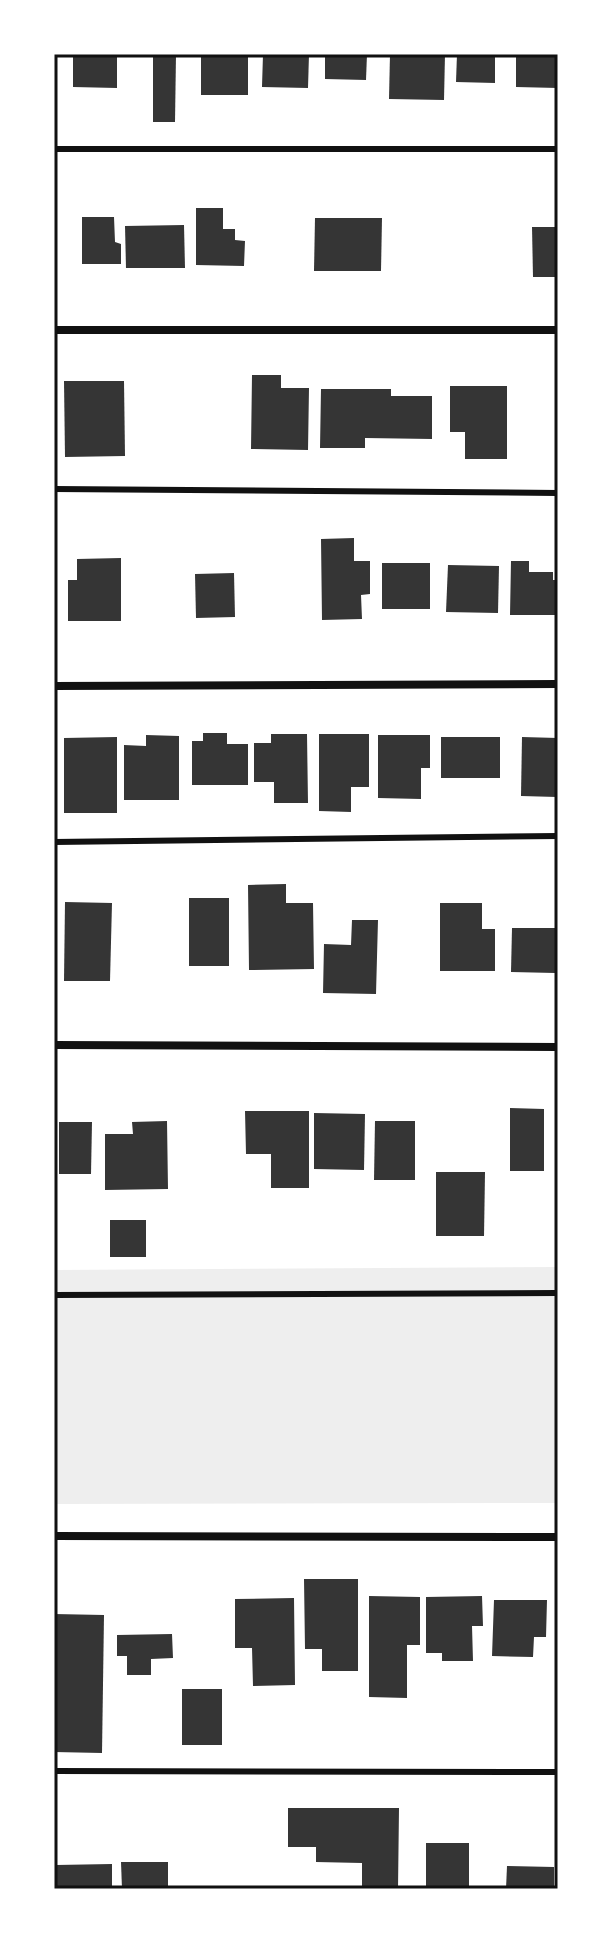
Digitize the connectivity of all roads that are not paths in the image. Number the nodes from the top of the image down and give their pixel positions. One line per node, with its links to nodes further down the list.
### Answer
1 (54, 149): 2 (lane)
2 (558, 149)
3 (54, 330): 4 (street)
4 (558, 330)
5 (54, 489): 6 (lane)
6 (558, 493)
7 (558, 684): 8 (street)
8 (54, 686)
9 (558, 836): 10 (lane)
10 (54, 842)
11 (54, 1045): 12 (street)
12 (558, 1047)
13 (558, 1293): 14 (lane)
14 (54, 1295)
15 (54, 1536): 16 (street)
16 (558, 1537)
17 (54, 1771): 18 (lane)
18 (558, 1772)

